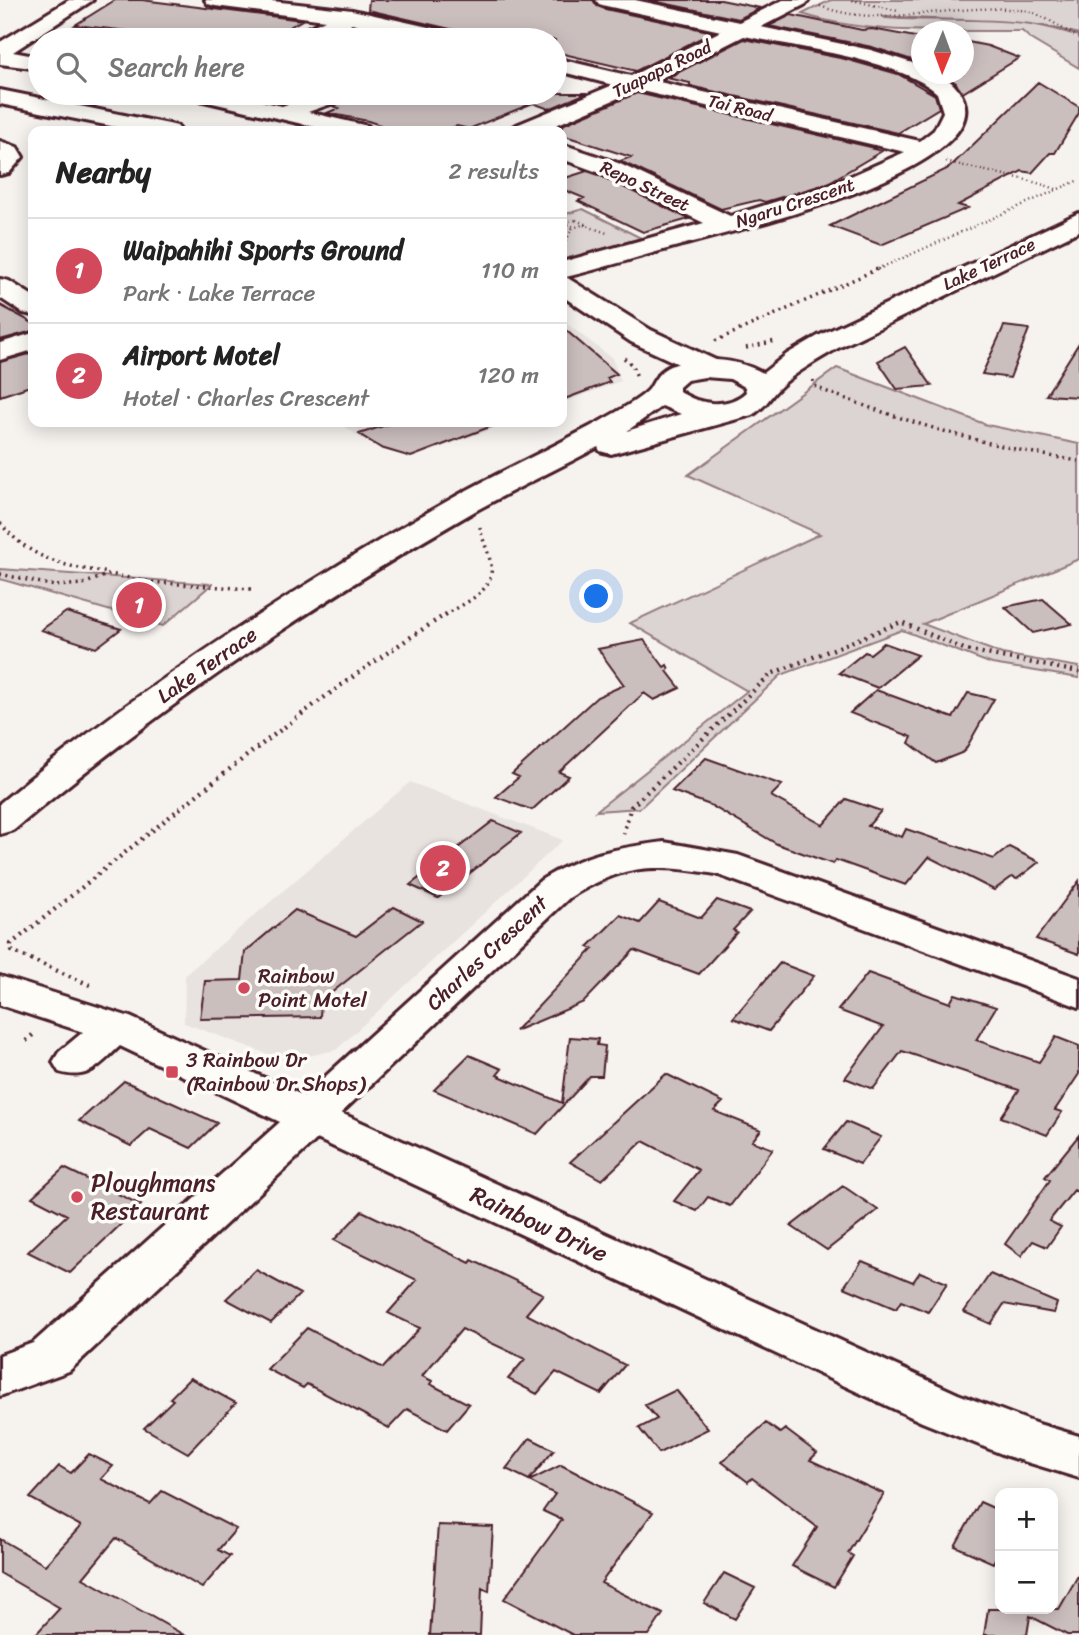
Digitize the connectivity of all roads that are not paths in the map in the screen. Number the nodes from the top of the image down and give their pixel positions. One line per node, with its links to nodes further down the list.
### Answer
1 (83, 0): 7 (street)
2 (215, 0): 6 (street)
3 (606, 0): 10 (street, Ngaru Crescent)
4 (808, 2): 10 (street, Tuapapa Road)
5 (379, 5): 6 (street)
6 (350, 17): 8 (street); 9 (street)
7 (37, 28)
8 (326, 28)
9 (401, 28)
10 (743, 29): 16 (street, Ngaru Crescent); 17 (street, Tuapapa Road)
11 (28, 34): 12 (street)
12 (0, 51)
13 (0, 57): 14 (street)
14 (28, 61)
15 (567, 67): 17 (street, Tai Road)
16 (911, 69)
17 (635, 83): 31 (street, Tuapapa Road); 34 (street, Tai Road)
18 (939, 84): 34 (street, Ngaru Crescent)
19 (0, 97): 20 (street)
20 (28, 103)
21 (0, 104): 27 (street)
22 (35, 105): 28 (street)
23 (169, 105): 29 (street)
24 (238, 105): 26 (street)
25 (306, 105): 26 (street)
26 (286, 112): 30 (street)
27 (126, 126)
28 (128, 126)
29 (134, 126)
30 (341, 126)
31 (534, 126)
32 (0, 148): 35 (street)
33 (567, 153): 37 (street, Repo Street)
34 (934, 155): 37 (street, Ngaru Crescent)
35 (0, 168)
36 (1079, 221): 43 (street, Lake Terrace)
37 (727, 224): 38 (street, Ngaru Crescent)
38 (567, 269)
39 (0, 287): 42 (street)
40 (567, 287): 46 (street)
41 (567, 303): 47 (street)
42 (28, 304)
43 (898, 307): 46 (street, Lake Terrace); 48 (street, Lake Terrace)
44 (28, 343): 45 (street)
45 (0, 352)
46 (712, 359): 47 (street, Lake Terrace); 48 (street)
47 (664, 387): 49 (street); 50 (street, Lake Terrace)
48 (761, 388): 49 (street, Lake Terrace)
49 (724, 411): 50 (street, Lake Terrace)
50 (427, 528): 51 (street, Lake Terrace)
51 (0, 822)
52 (0, 990): 54 (street, Rainbow Drive)
53 (1079, 993): 56 (street, Charles Crescent)
54 (115, 1027): 55 (street); 56 (street, Rainbow Drive)
55 (75, 1062)
56 (311, 1119): 57 (street, Charles Crescent); 58 (street, Rainbow Drive)
57 (0, 1376)
58 (1079, 1457)

